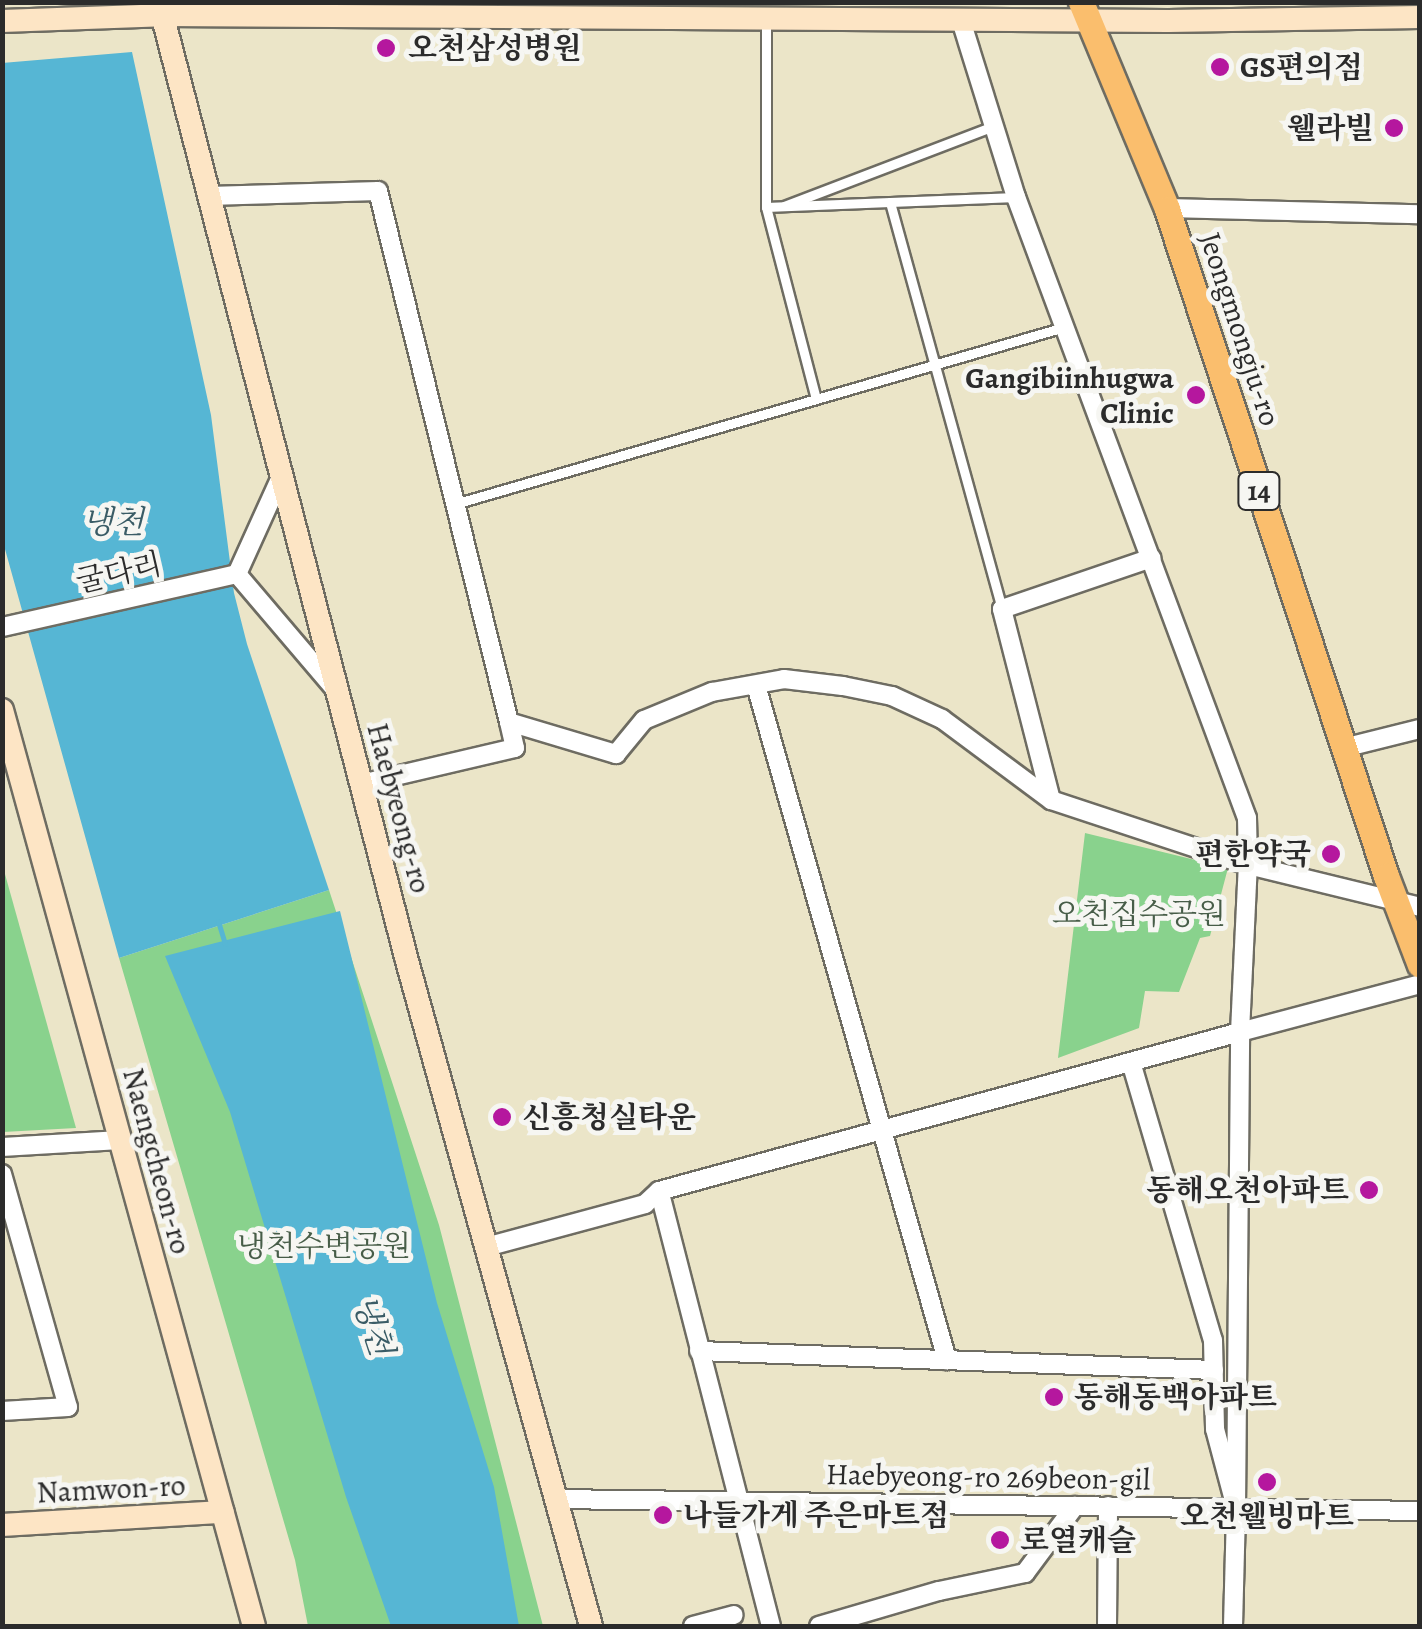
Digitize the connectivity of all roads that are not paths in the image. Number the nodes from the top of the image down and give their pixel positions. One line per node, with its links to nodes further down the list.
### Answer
1 (160, 8): 2 (main road); 9 (main road); 11 (main road, Haebyeong-ro)
2 (585, 10): 3 (main road)
3 (714, 10): 8 (main road)
4 (1341, 10): 5 (main road); 7 (main road)
5 (1084, 11): 6 (main road); 16 (main road, Jeongmongju-ro / 14)
6 (949, 14): 8 (main road); 10 (street)
7 (1420, 17)
8 (766, 19): 15 (lane)
9 (2, 22)
10 (994, 126): 12 (street); 14 (lane)
11 (209, 196): 21 (main road, Haebyeong-ro); 22 (street)
12 (1016, 197): 13 (lane); 18 (street)
13 (890, 202): 14 (lane); 19 (lane)
14 (784, 206): 15 (lane)
15 (766, 207): 20 (lane)
16 (1166, 208): 17 (street); 33 (main road, Jeongmongju-ro / 14)
17 (1420, 214)
18 (1067, 326): 19 (lane); 23 (street)
19 (939, 366): 20 (lane); 25 (lane)
20 (816, 399): 22 (lane)
21 (282, 476): 24 (street); 28 (main road, Haebyeong-ro)
22 (458, 503): 30 (street)
23 (1152, 558): 25 (street); 36 (street)
24 (235, 575): 26 (street, 굴다리); 28 (street)
25 (1002, 608): 35 (street)
26 (8, 626)
27 (756, 684): 30 (street); 35 (street); 42 (street)
28 (338, 693): 34 (main road, Haebyeong-ro)
29 (2, 710): 32 (main road, Naengcheon-ro)
30 (509, 722): 34 (street)
31 (1420, 729): 33 (street)
32 (6, 738): 43 (main road, Naengcheon-ro)
33 (1343, 748): 37 (main road, Jeongmongju-ro / 14)
34 (361, 784): 47 (main road, Haebyeong-ro)
35 (1051, 800): 36 (street)
36 (1248, 864): 37 (street); 40 (street)
37 (1407, 903): 38 (main road, Jeongmongju-ro / 14)
38 (1420, 965)
39 (1420, 984): 40 (street)
40 (1240, 1032): 41 (street); 56 (street)
41 (1131, 1062): 42 (street); 50 (street)
42 (882, 1130): 46 (street); 49 (street)
43 (120, 1140): 44 (street); 58 (main road, Naengcheon-ro)
44 (2, 1146)
45 (2, 1174): 51 (street)
46 (658, 1191): 47 (street); 48 (street)
47 (486, 1247): 52 (main road, Haebyeong-ro)
48 (699, 1351): 49 (street); 53 (street)
49 (947, 1360): 50 (street)
50 (1214, 1370): 56 (street)
51 (2, 1411)
52 (555, 1499): 53 (street, Haebyeong-ro 269beon-gil); 62 (main road, Haebyeong-ro)
53 (737, 1502): 54 (street, Haebyeong-ro 269beon-gil); 64 (street)
54 (1075, 1506): 55 (street, Haebyeong-ro 269beon-gil); 65 (street)
55 (1108, 1506): 56 (street, Haebyeong-ro 269beon-gil); 66 (street)
56 (1236, 1508): 57 (street, Haebyeong-ro 269beon-gil); 67 (street)
57 (1420, 1511)
58 (223, 1512): 59 (main road, Namwon-ro); 61 (main road, Naengcheon-ro)
59 (2, 1525)
60 (734, 1616): 63 (street)
61 (254, 1626)
62 (591, 1626)
63 (693, 1626)
64 (771, 1626)
65 (819, 1626)
66 (1107, 1626)
67 (1234, 1626)

